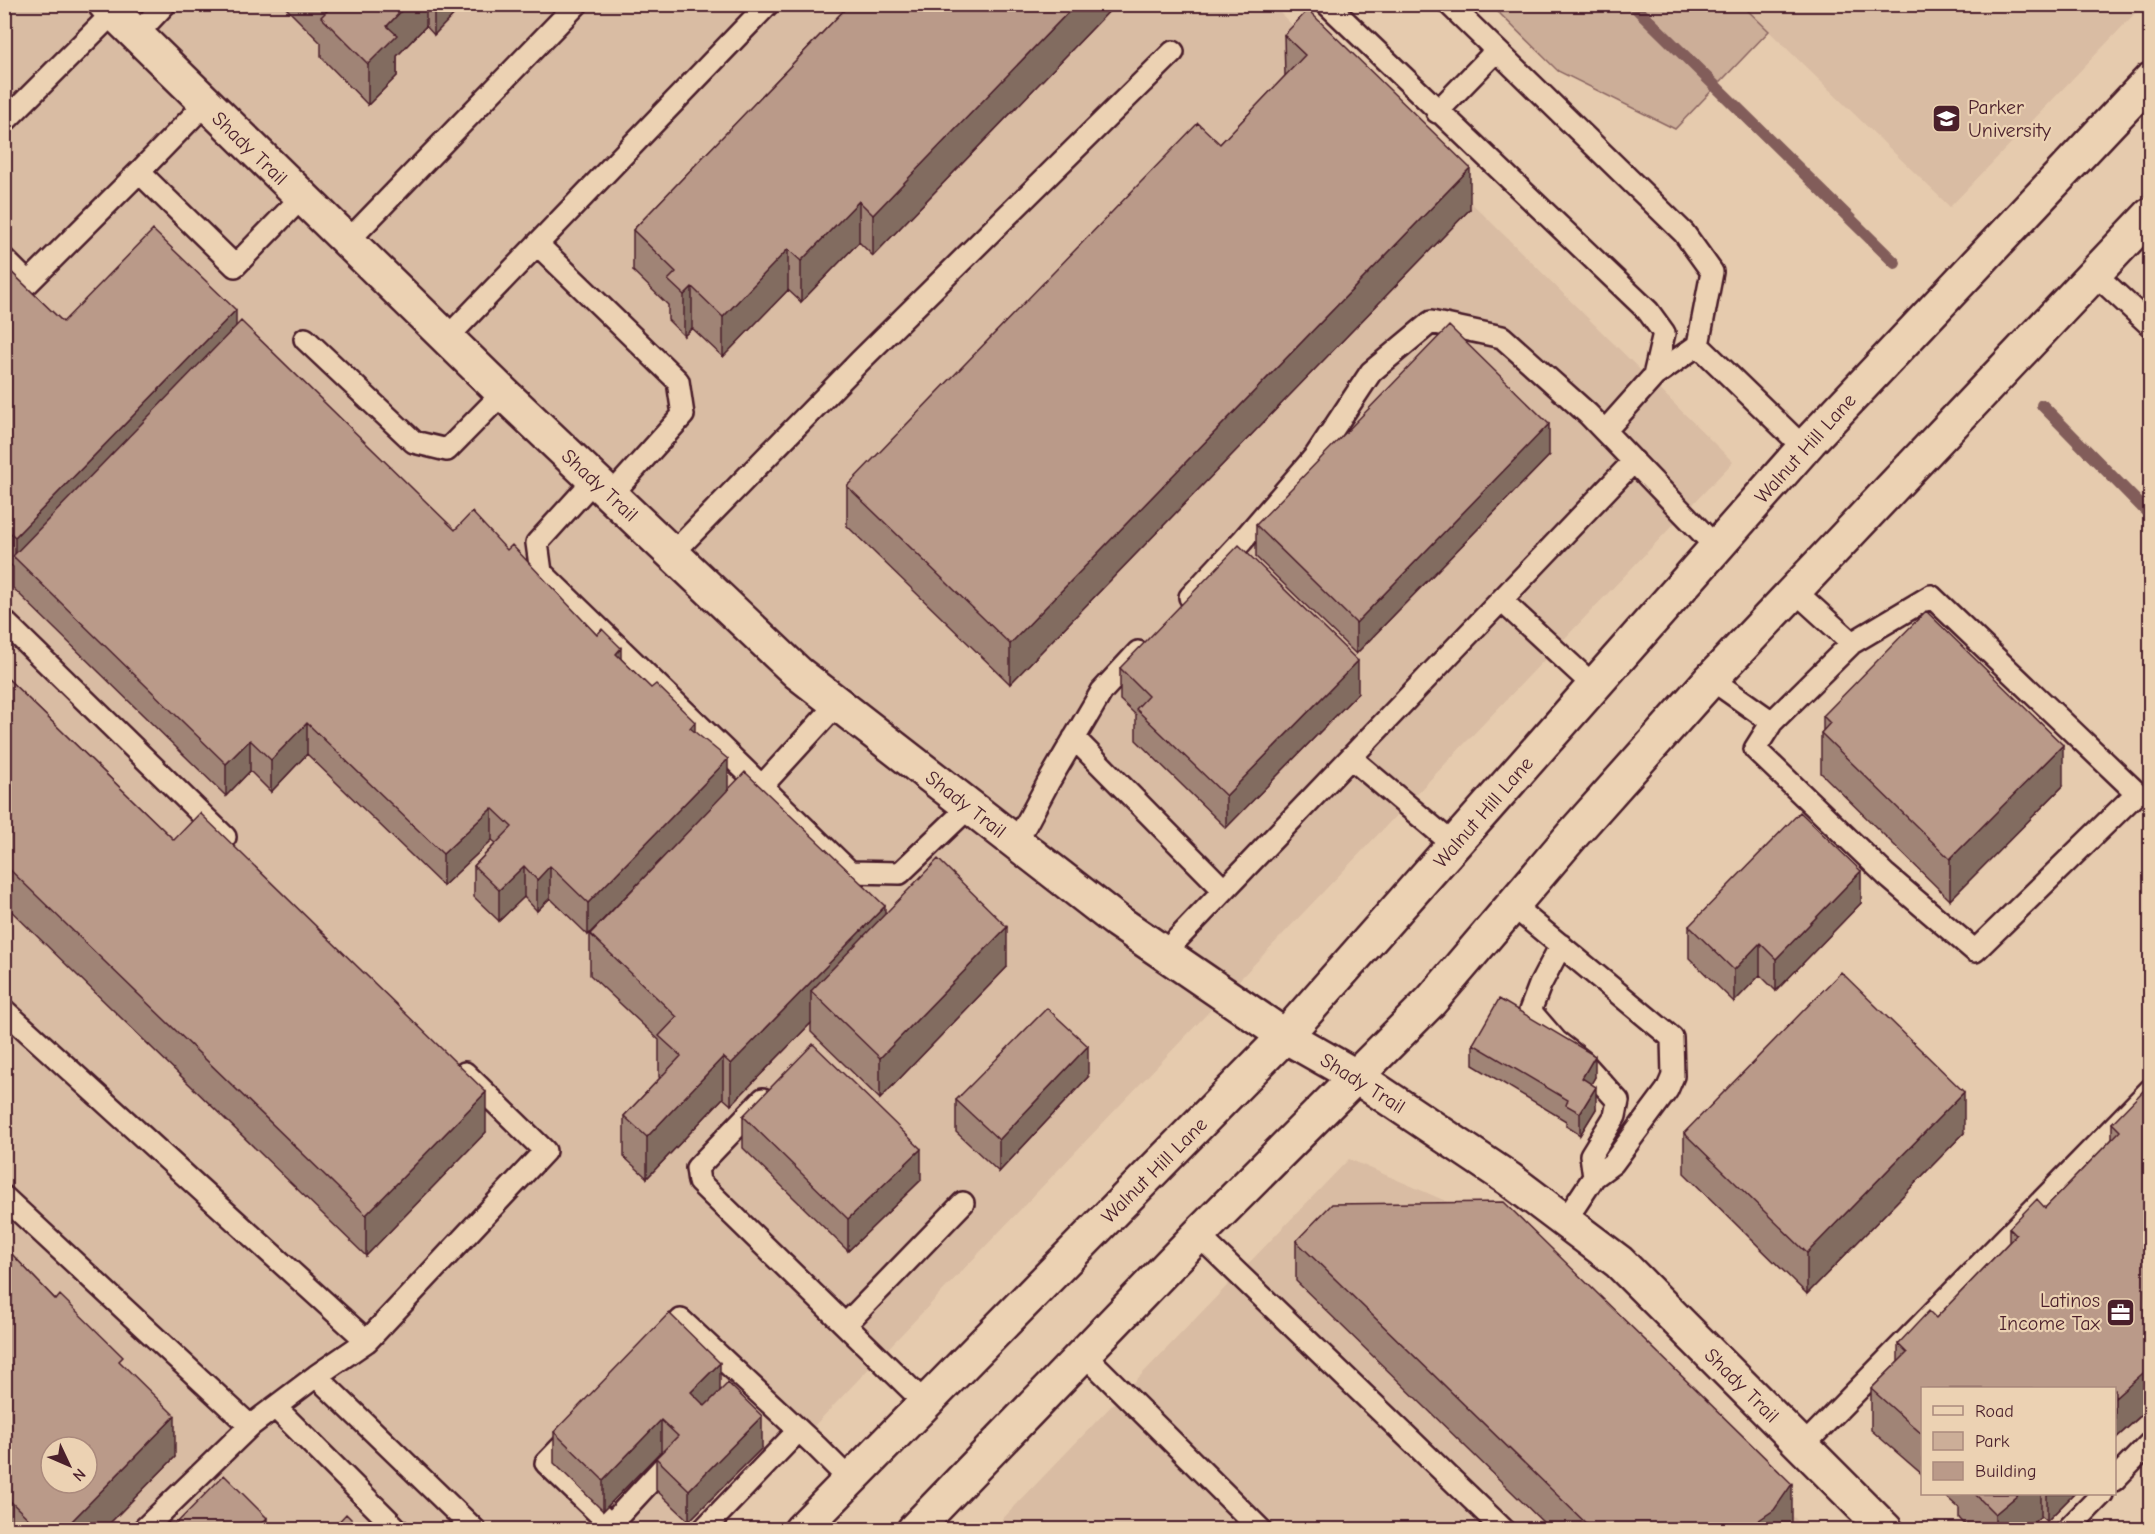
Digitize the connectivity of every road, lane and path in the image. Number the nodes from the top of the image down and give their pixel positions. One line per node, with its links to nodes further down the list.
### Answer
1 (165, 4): 7 (lane)
2 (577, 4): 17 (lane)
3 (768, 4): 18 (lane)
4 (1327, 4): 12 (lane)
5 (1449, 4): 8 (lane)
6 (109, 9): 7 (main road, Shady Trail); 13 (lane)
7 (135, 35): 11 (main road, Shady Trail)
8 (1496, 51): 12 (lane); 24 (lane)
9 (1173, 52): 32 (lane)
10 (2151, 80): 28 (main road, Walnut Hill Lane)
11 (205, 104): 14 (lane); 15 (main road, Shady Trail)
12 (1437, 112): 25 (lane)
13 (4, 122)
14 (139, 172): 15 (lane); 19 (lane)
15 (301, 198): 17 (main road, Shady Trail)
16 (2151, 215): 20 (main road)
17 (347, 242): 22 (main road, Shady Trail)
18 (537, 244): 22 (lane); 30 (lane)
19 (4, 259)
20 (2095, 274): 21 (lane); 33 (main road)
21 (2151, 325)
22 (447, 338): 26 (main road, Shady Trail)
23 (305, 339): 26 (lane)
24 (1698, 345): 25 (lane); 28 (lane)
25 (1654, 376): 27 (lane)
26 (503, 393): 30 (main road, Shady Trail)
27 (1605, 431): 29 (lane); 35 (lane)
28 (1804, 448): 31 (main road, Walnut Hill Lane)
29 (1634, 461): 31 (lane); 34 (lane)
30 (603, 487): 32 (main road, Shady Trail); 45 (lane)
31 (1716, 547): 40 (main road, Walnut Hill Lane)
32 (673, 553): 41 (main road, Shady Trail)
33 (1795, 591): 38 (lane); 39 (main road)
34 (1501, 600): 40 (lane); 44 (lane)
35 (1180, 607)
36 (4, 621): 49 (lane)
37 (1149, 641): 43 (lane)
38 (1852, 643): 42 (lane); 42 (lane)
39 (1712, 679): 42 (lane); 51 (main road)
40 (1594, 686): 48 (main road, Walnut Hill Lane)
41 (837, 704): 45 (lane); 46 (main road, Shady Trail)
42 (1772, 722)
43 (1074, 738): 47 (lane); 50 (lane)
44 (1351, 758): 48 (lane); 50 (lane)
45 (762, 786): 46 (lane)
46 (969, 807): 47 (main road, Shady Trail)
47 (1016, 843): 53 (main road, Shady Trail)
48 (1454, 845): 55 (main road, Walnut Hill Lane)
49 (241, 853)
50 (1224, 890): 53 (lane)
51 (1512, 905): 52 (lane); 57 (main road)
52 (1561, 945): 60 (lane); 60 (lane)
53 (1164, 953): 55 (main road, Shady Trail)
54 (4, 1010): 66 (lane)
55 (1286, 1036): 57 (main road, Shady Trail); 70 (main road, Walnut Hill Lane)
56 (452, 1060): 66 (lane)
57 (1357, 1077): 63 (main road, Shady Trail); 64 (main road)
58 (778, 1082): 65 (lane)
59 (2151, 1090): 76 (lane)
60 (1594, 1177): 63 (lane)
61 (4, 1197): 73 (lane)
62 (963, 1203): 65 (lane)
63 (1565, 1221): 76 (main road, Shady Trail)
64 (1198, 1234): 68 (main road); 89 (lane)
65 (846, 1324): 70 (lane)
66 (367, 1341): 69 (lane)
67 (649, 1353): 74 (lane)
68 (1083, 1353): 87 (main road); 88 (lane)
69 (316, 1376): 71 (lane); 85 (lane)
70 (925, 1403): 79 (main road, Walnut Hill Lane)
71 (274, 1407): 73 (lane); 84 (lane)
72 (586, 1421): 82 (lane)
73 (250, 1426): 83 (lane)
74 (799, 1430): 79 (lane); 81 (lane)
75 (2151, 1443): 78 (lane)
76 (1803, 1446): 90 (main road, Shady Trail)
77 (664, 1472): 82 (lane)
78 (2116, 1479)
79 (850, 1480): 86 (main road, Walnut Hill Lane)
80 (2101, 1495): 91 (lane)
81 (704, 1522)
82 (613, 1527)
83 (143, 1530)
84 (398, 1530)
85 (475, 1530)
86 (801, 1530)
87 (914, 1530)
88 (1261, 1530)
89 (1504, 1530)
90 (1886, 1530)
91 (2067, 1530)

